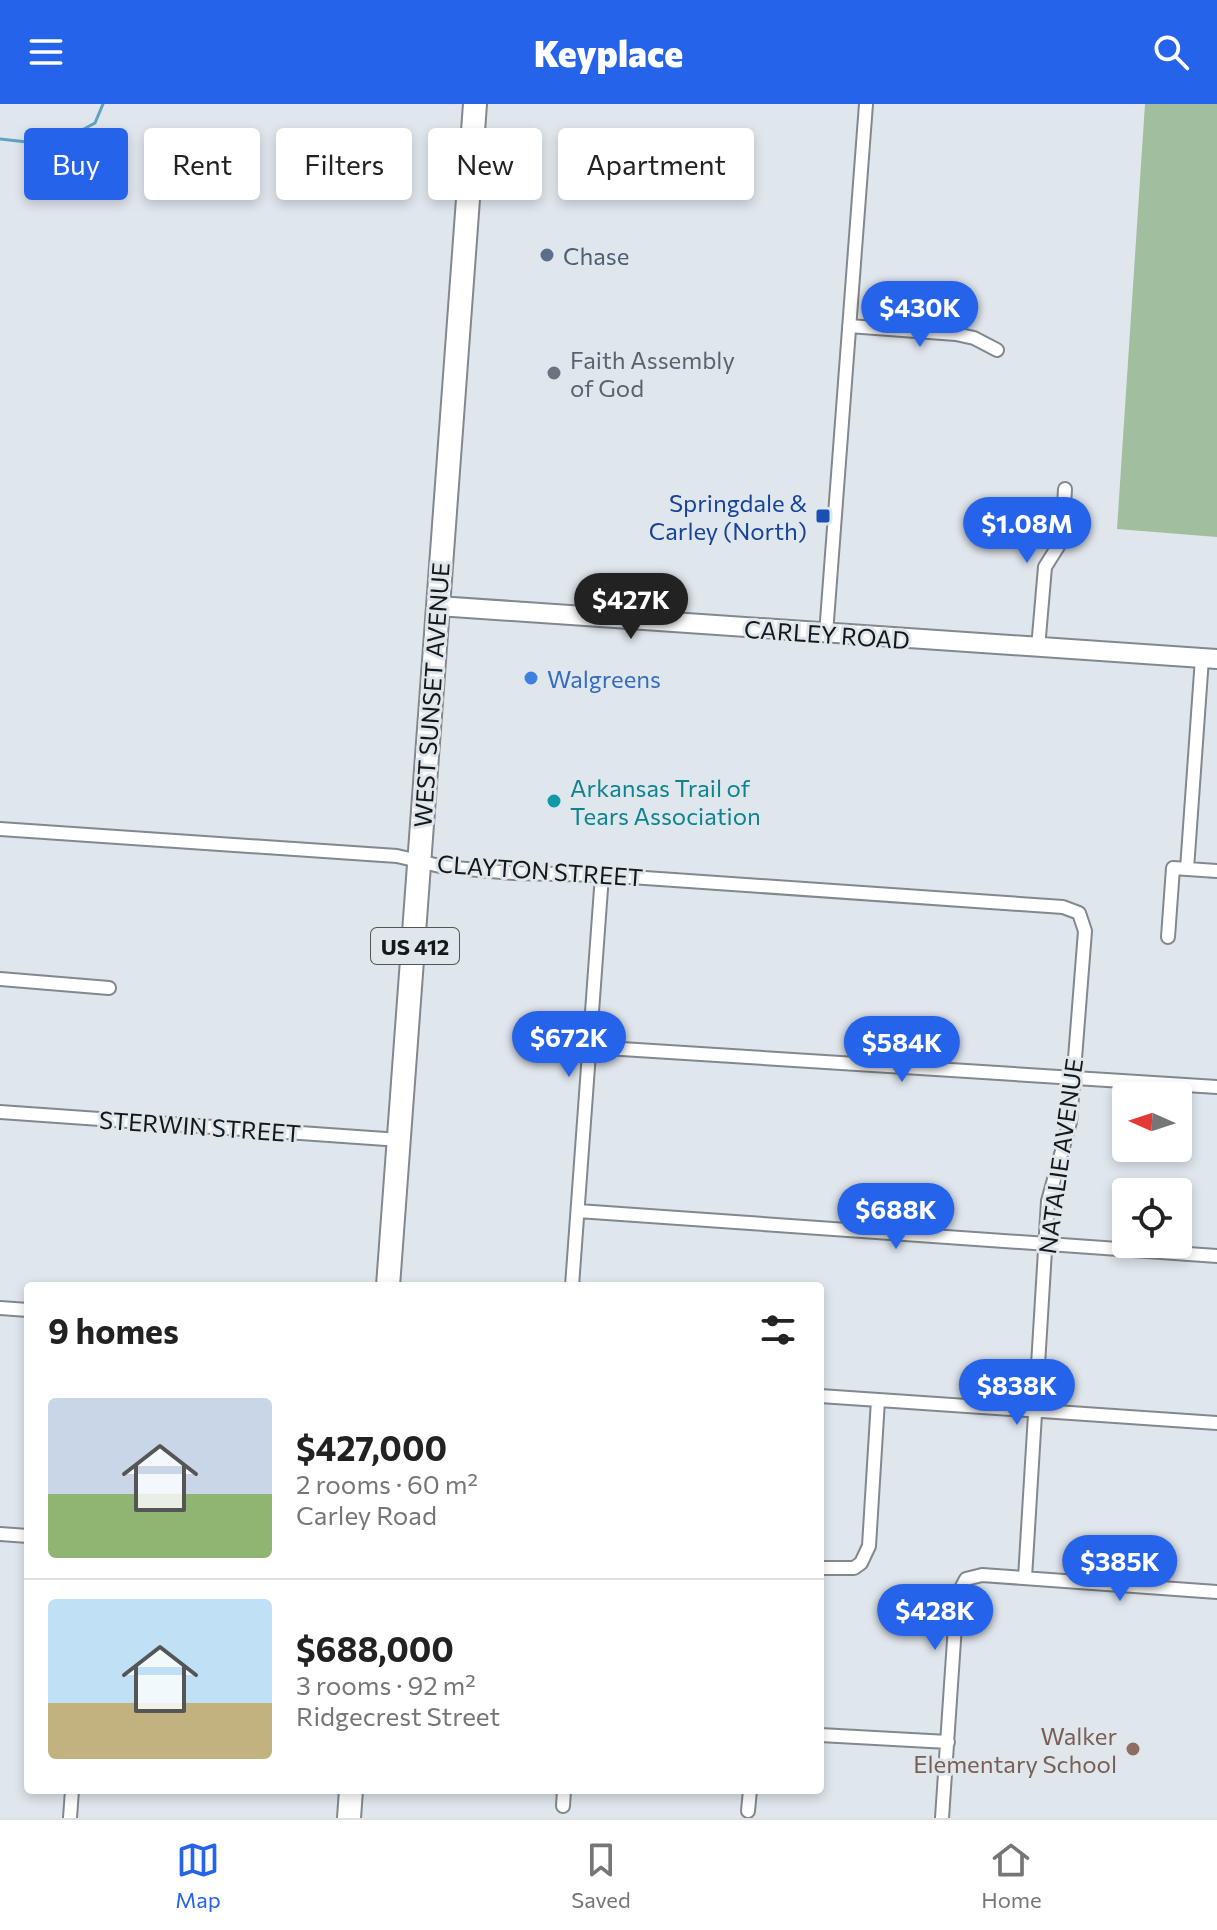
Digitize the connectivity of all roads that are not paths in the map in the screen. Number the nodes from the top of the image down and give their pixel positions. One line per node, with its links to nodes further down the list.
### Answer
1 (475, 104): 6 (highway, WEST SUNSET AVENUE / US 412)
2 (866, 104): 3 (street)
3 (849, 326): 4 (street); 7 (street)
4 (997, 350)
5 (1065, 489): 8 (street)
6 (438, 606): 7 (street, CARLEY ROAD); 11 (highway, WEST SUNSET AVENUE / US 412)
7 (826, 634): 8 (street, CARLEY ROAD)
8 (1038, 648): 9 (street, CARLEY ROAD)
9 (1210, 659): 12 (street)
10 (0, 829): 11 (street, CLAYTON STREET)
11 (419, 861): 14 (street, CLAYTON STREET); 23 (highway, WEST SUNSET AVENUE / US 412)
12 (1187, 869): 13 (street); 16 (street)
13 (1217, 871)
14 (602, 875): 15 (street, CLAYTON STREET); 19 (street)
15 (1079, 913): 20 (street, NATALIE AVENUE)
16 (1168, 937)
17 (0, 979): 18 (street)
18 (109, 988)
19 (590, 1047): 20 (street); 24 (street)
20 (1073, 1077): 21 (street); 25 (street, NATALIE AVENUE)
21 (1217, 1087)
22 (0, 1112): 23 (street, STERWIN STREET)
23 (400, 1140): 27 (highway, WEST SUNSET AVENUE / US 412)
24 (578, 1211): 25 (street); 28 (street)
25 (1046, 1243): 26 (street); 33 (street, NATALIE AVENUE)
26 (1217, 1256)
27 (388, 1282)
28 (572, 1282)
29 (0, 1308): 30 (street)
30 (24, 1310)
31 (824, 1396): 32 (street)
32 (878, 1400): 33 (street); 37 (street)
33 (1036, 1410): 34 (street); 38 (street, NATALIE AVENUE)
34 (1217, 1423)
35 (0, 1534): 36 (street)
36 (24, 1536)
37 (824, 1568)
38 (1025, 1578): 39 (street); 41 (street)
39 (1217, 1592)
40 (824, 1735): 41 (street)
41 (948, 1742): 50 (street)
42 (72, 1794): 48 (street)
43 (351, 1794): 49 (highway)
44 (564, 1794): 46 (street)
45 (750, 1794): 47 (street)
46 (563, 1806)
47 (748, 1811)
48 (70, 1818)
49 (349, 1818)
50 (942, 1818)

